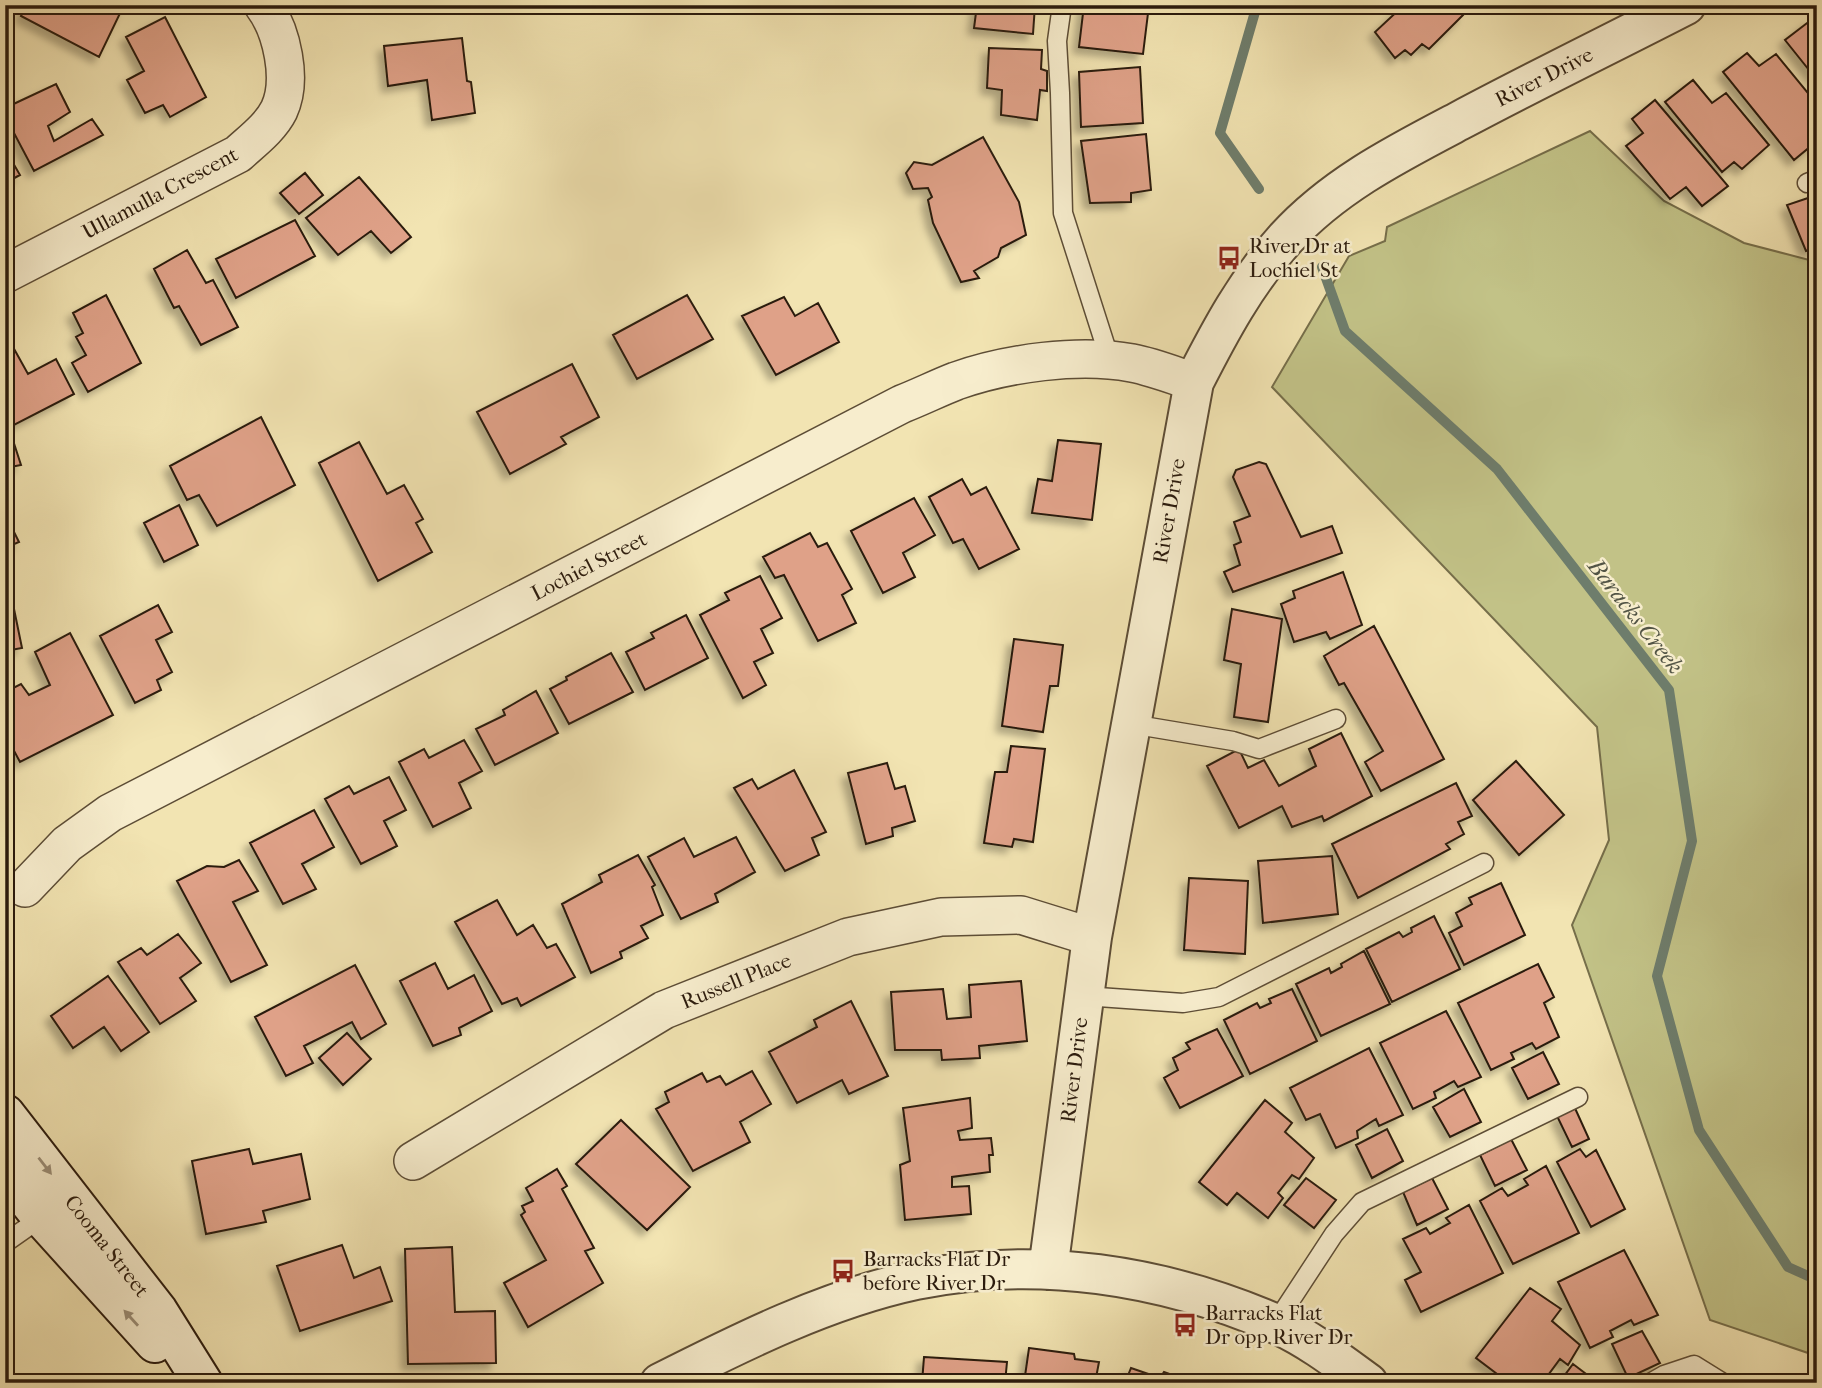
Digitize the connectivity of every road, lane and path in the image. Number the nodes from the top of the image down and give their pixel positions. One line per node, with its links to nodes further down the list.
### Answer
1 (263, 5): 4 (street, Ullamulla Crescent)
2 (1062, 5): 5 (lane)
3 (1686, 5): 6 (street, River Drive)
4 (5, 274)
5 (1110, 360): 6 (street, Lochiel Street); 10 (street, Lochiel Street)
6 (1194, 382): 8 (street, River Drive)
7 (1336, 719): 8 (lane)
8 (1130, 724): 11 (street, River Drive)
9 (1484, 863): 12 (lane)
10 (25, 888)
11 (1092, 937): 12 (street, River Drive); 15 (street, Russell Place)
12 (1084, 996): 19 (street, River Drive)
13 (1578, 1097): 20 (lane)
14 (5, 1114): 17 (street, Cooma Street, one-way to 17)
15 (413, 1161)
16 (5, 1172): 17 (street, Cooma Street)
17 (55, 1207): 18 (lane); 21 (street, Cooma Street, one-way to 17); 22 (street, Cooma Street)
18 (5, 1243)
19 (1048, 1270): 20 (street); 23 (street)
20 (1275, 1324): 24 (street)
21 (197, 1383)
22 (203, 1383)
23 (660, 1383)
24 (1368, 1383)
25 (1650, 1383): 26 (lane)
26 (1723, 1383)

